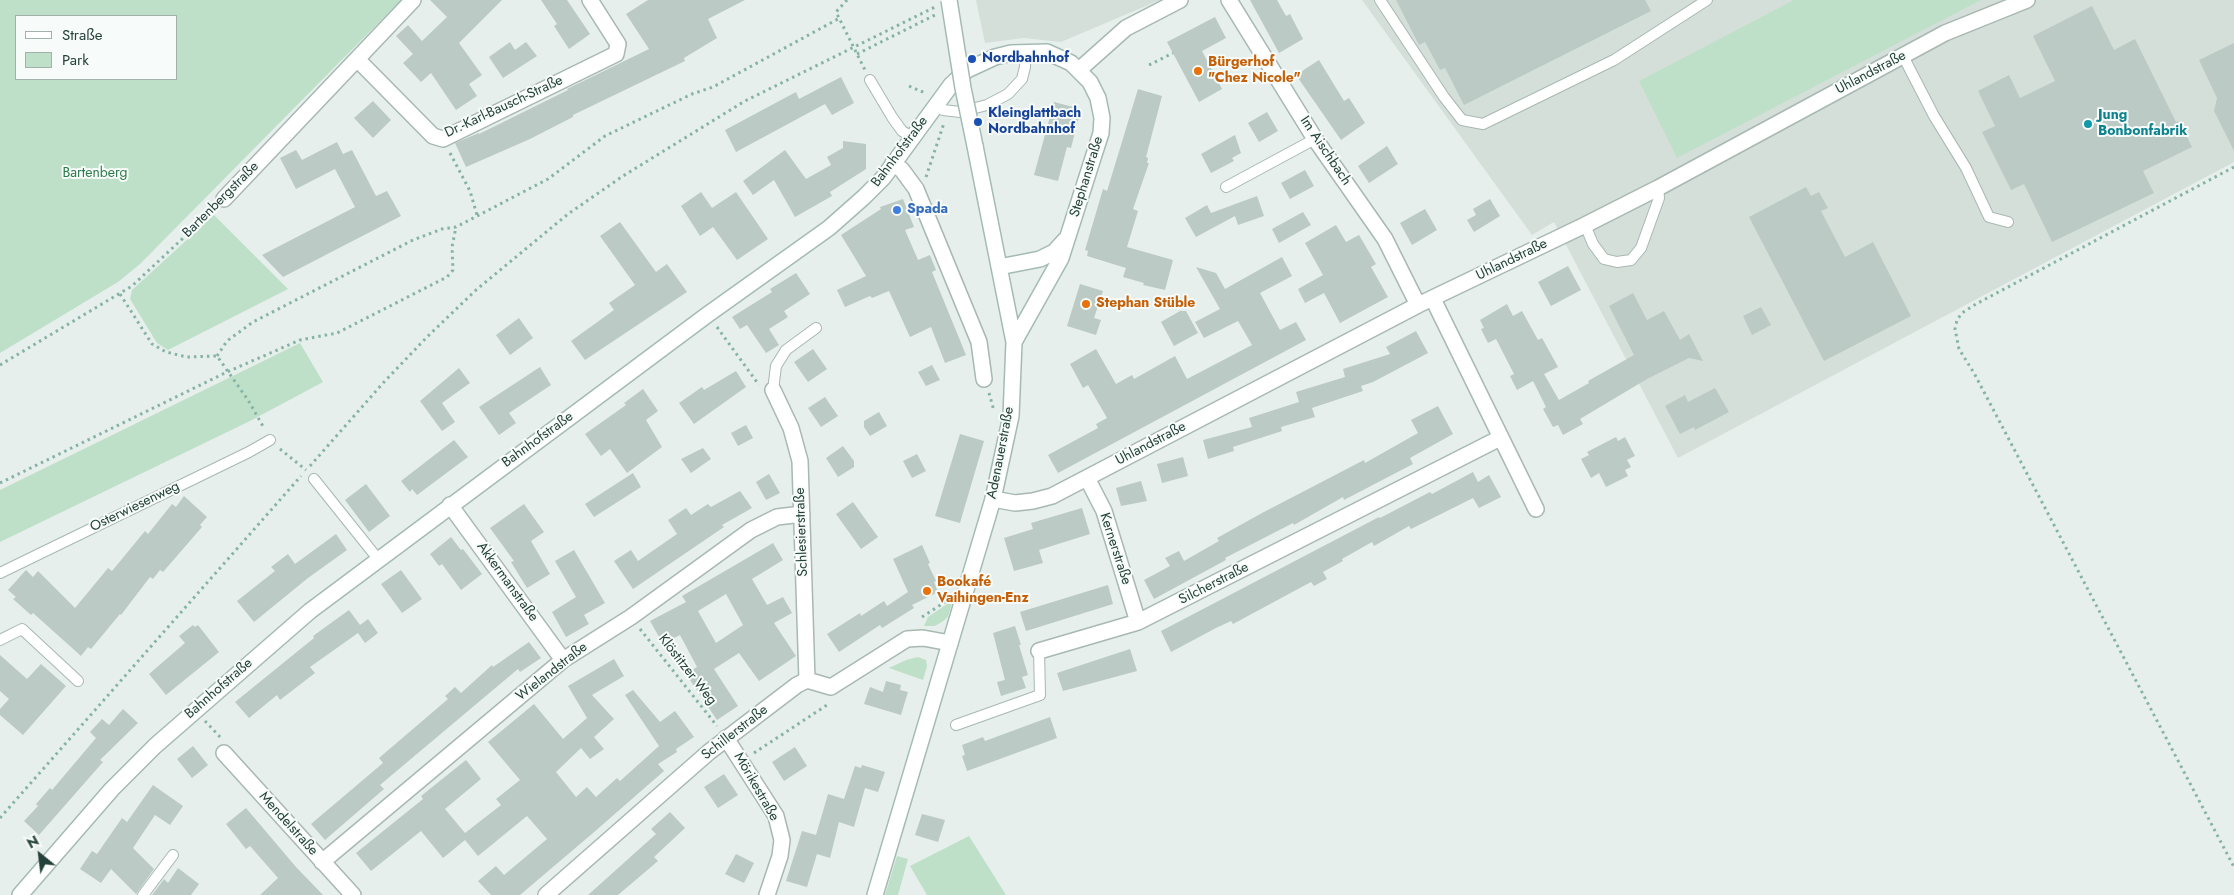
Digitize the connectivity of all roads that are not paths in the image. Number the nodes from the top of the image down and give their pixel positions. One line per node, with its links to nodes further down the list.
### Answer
1 (413, 0): 11 (street, Bartenbergstraße)
2 (590, 0): 11 (street, Dr.-Karl-Bausch-Straße)
3 (1180, 0): 12 (street)
4 (1229, 0): 16 (street, Im Aischbach)
5 (1380, 0): 6 (lane)
6 (1707, 0)
7 (2027, 0): 10 (street, Uhlandstraße)
8 (945, 2): 24 (street, Adenauerstraße, bridge)
9 (1025, 51): 12 (street, Bahnhofstraße); 14 (street, Bahnhofstraße); 14 (lane)
10 (1902, 56): 19 (street, Uhlandstraße); 21 (lane)
11 (357, 58): 20 (street, Bartenbergstraße)
12 (1080, 69): 23 (street, Stephanstraße)
13 (870, 80): 15 (lane)
14 (941, 108): 15 (street, Bahnhofstraße)
15 (912, 137): 17 (street, Bahnhofstraße)
16 (1315, 139): 18 (lane); 26 (street, Im Aischbach)
17 (893, 163): 29 (street); 36 (street, Bahnhofstraße)
18 (1226, 187)
19 (1658, 188): 22 (street, Uhlandstraße); 22 (lane)
20 (224, 199)
21 (2008, 222)
22 (1585, 225): 25 (street, Uhlandstraße)
23 (1070, 230): 24 (street); 28 (street, Stephanstraße)
24 (999, 266): 28 (street, Adenauerstraße)
25 (1432, 298): 26 (street, Uhlandstraße); 31 (street)
26 (1418, 304): 33 (street, Uhlandstraße)
27 (816, 328): 30 (lane)
28 (1014, 342): 35 (street, Adenauerstraße)
29 (984, 379)
30 (773, 390): 38 (street, Schlesierstraße)
31 (1500, 438): 37 (street); 41 (street, Silcherstraße)
32 (270, 440): 40 (lane, Osterwiesenweg)
33 (1087, 478): 35 (street, Uhlandstraße); 41 (street, Kernerstraße)
34 (314, 479): 39 (lane)
35 (993, 499): 43 (street, Adenauerstraße)
36 (450, 504): 39 (street, Bahnhofstraße); 45 (street, Akkermanstraße)
37 (1536, 508)
38 (802, 514): 45 (street, Wielandstraße); 46 (street, Schlesierstraße)
39 (378, 558): 53 (street, Bahnhofstraße)
40 (0, 573)
41 (1138, 622): 44 (street, Silcherstraße)
42 (0, 640): 47 (lane)
43 (950, 643): 46 (street); 58 (street, Adenauerstraße)
44 (1039, 651): 48 (lane, Silcherstraße)
45 (563, 660): 52 (street, Wielandstraße)
46 (807, 680): 49 (street, Schillerstraße)
47 (78, 681)
48 (956, 725)
49 (726, 738): 56 (street, Schillerstraße); 57 (street, Mörikestraße)
50 (222, 749): 52 (street, Mendelstraße)
51 (173, 855): 54 (lane)
52 (322, 862): 55 (street, Mendelstraße)
53 (20, 895)
54 (142, 895)
55 (353, 895)
56 (546, 895)
57 (767, 895)
58 (875, 895)

